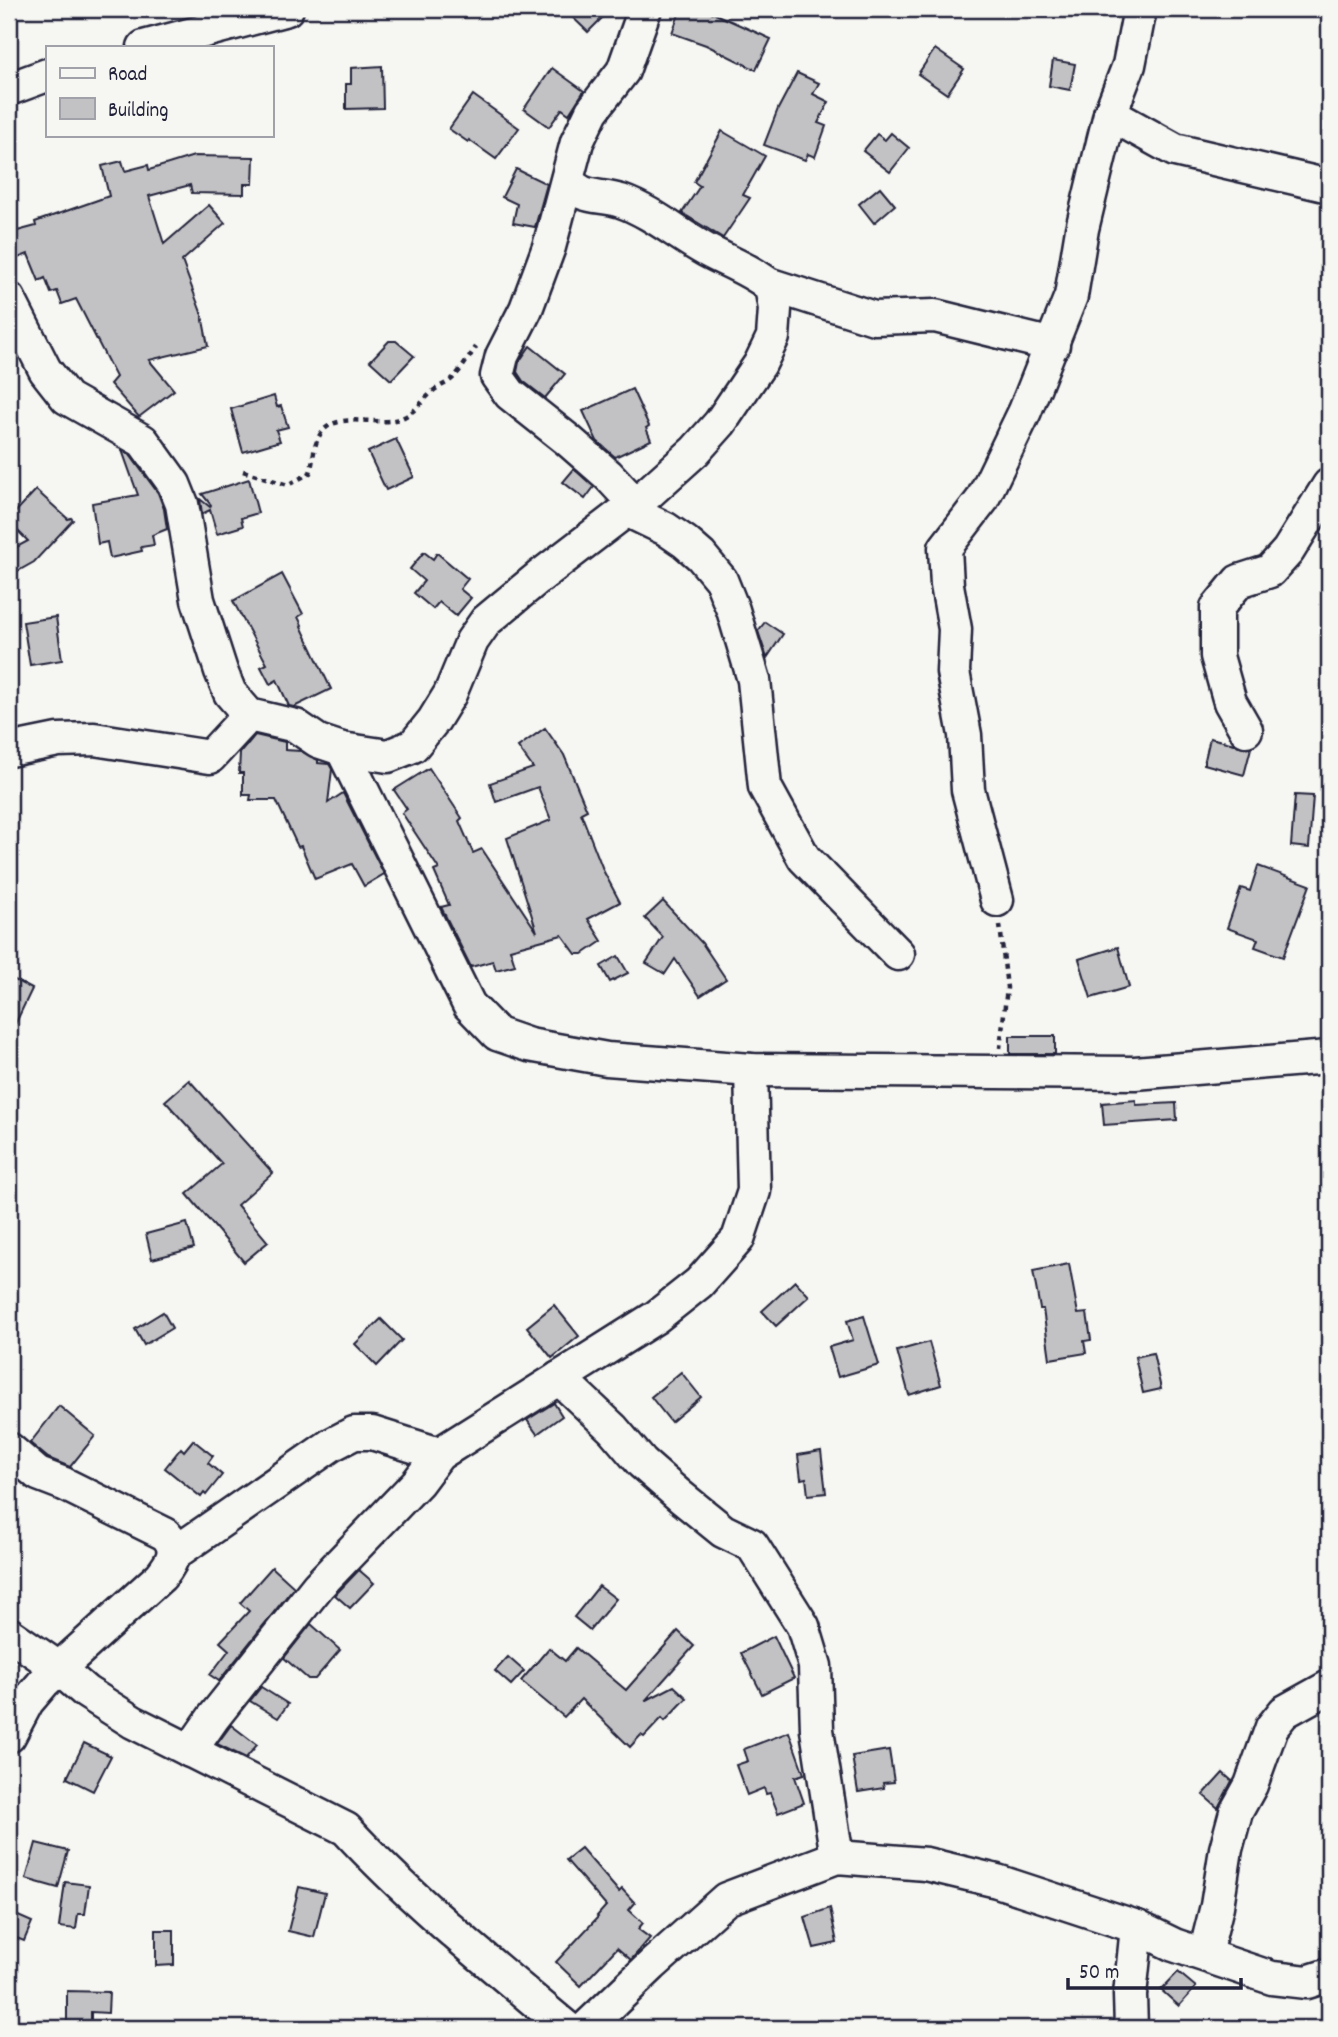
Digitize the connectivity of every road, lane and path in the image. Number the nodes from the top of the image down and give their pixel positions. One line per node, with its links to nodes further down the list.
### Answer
1 (287, 9): 4 (street)
2 (645, 9): 8 (street)
3 (1140, 9): 7 (street)
4 (148, 46)
5 (46, 75): 6 (street)
6 (9, 89)
7 (1110, 114): 9 (street); 13 (street)
8 (568, 180): 10 (street); 16 (street)
9 (1329, 186)
10 (768, 284): 13 (street); 16 (street)
11 (9, 299): 17 (street)
12 (486, 339): 14 (path)
13 (1053, 345): 21 (street)
14 (243, 471)
15 (1329, 485): 18 (street)
16 (634, 503): 19 (street); 22 (street)
17 (249, 715): 19 (street); 20 (street)
18 (1246, 730)
19 (342, 749): 24 (street)
20 (9, 750)
21 (997, 900): 25 (path)
22 (898, 954)
23 (1329, 1057): 25 (street)
24 (751, 1070): 25 (street); 26 (street)
25 (997, 1072)
26 (559, 1378): 28 (street); 35 (street)
27 (9, 1448): 29 (street)
28 (439, 1454): 29 (street); 34 (street)
29 (175, 1553): 31 (street)
30 (9, 1634): 31 (street)
31 (57, 1667): 33 (street); 34 (street)
32 (1329, 1687): 37 (street)
33 (9, 1736)
34 (190, 1751): 39 (street)
35 (837, 1857): 36 (street); 40 (street)
36 (1137, 1927): 37 (street); 41 (street)
37 (1205, 1954): 38 (street)
38 (1329, 1975)
39 (567, 2028)
40 (586, 2028)
41 (1130, 2028)

